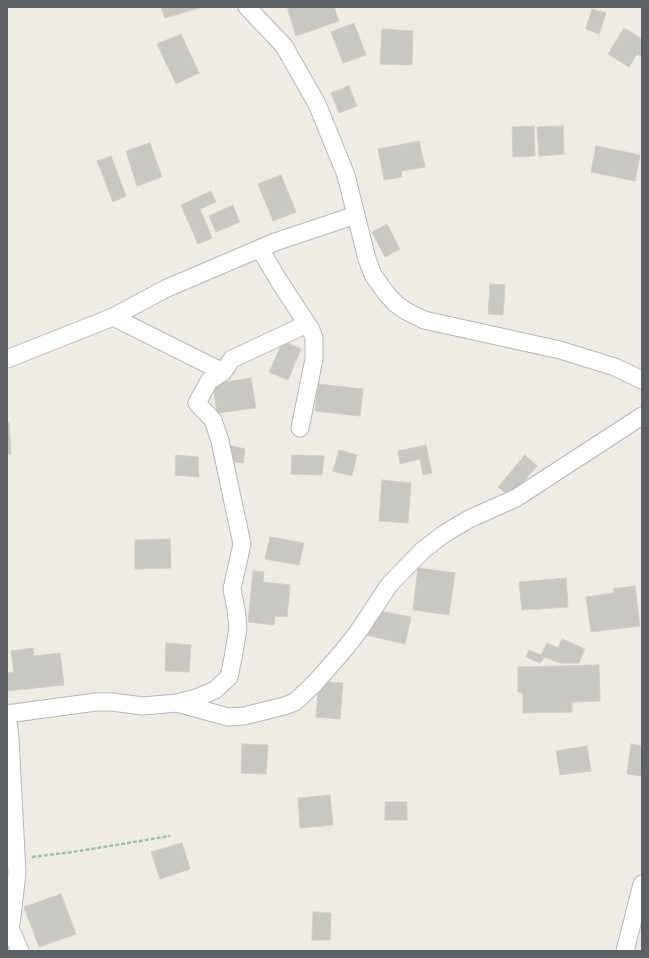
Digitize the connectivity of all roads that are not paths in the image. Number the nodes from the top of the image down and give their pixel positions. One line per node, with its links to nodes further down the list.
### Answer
1 (247, 7): 2 (street)
2 (356, 215): 3 (street); 8 (street)
3 (260, 249): 4 (street); 5 (street)
4 (113, 317): 6 (street); 7 (street)
5 (307, 324): 7 (street); 10 (street)
6 (7, 359)
7 (223, 372): 11 (street)
8 (642, 380)
9 (642, 416): 11 (street)
10 (300, 428)
11 (177, 703): 12 (street)
12 (7, 713): 13 (street)
13 (10, 780): 15 (street)
14 (642, 884): 17 (street)
15 (8, 930): 16 (street)
16 (20, 951)
17 (625, 951)

